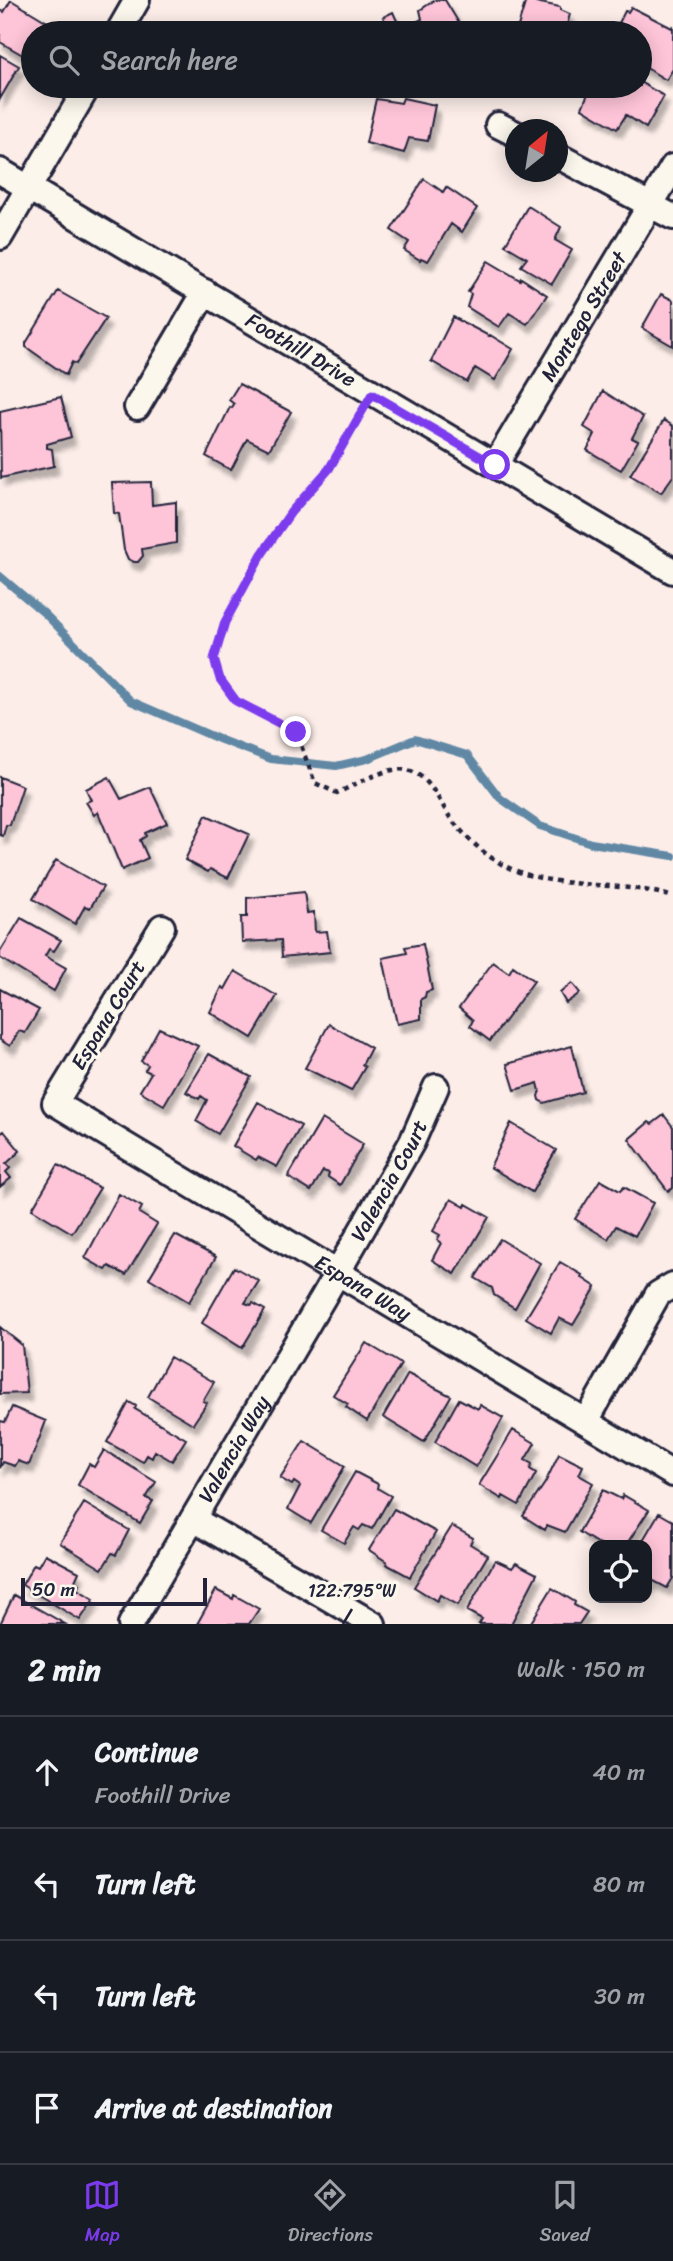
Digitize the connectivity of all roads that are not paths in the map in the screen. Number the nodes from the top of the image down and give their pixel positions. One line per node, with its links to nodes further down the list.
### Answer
1 (138, 0): 2 (street)
2 (125, 21)
3 (81, 98): 7 (street)
4 (568, 161): 8 (street)
5 (673, 167): 8 (street, Montego Street)
6 (0, 171): 7 (street, Foothill Drive)
7 (30, 188): 10 (street); 11 (street, Foothill Drive)
8 (650, 204): 9 (street); 13 (street, Montego Street)
9 (673, 217)
10 (0, 237)
11 (205, 292): 12 (street); 13 (street, Foothill Drive)
12 (137, 407)
13 (495, 465): 14 (street, Foothill Drive)
14 (673, 571)
15 (162, 927): 17 (street, Espana Court)
16 (436, 1087): 18 (street, Valencia Court)
17 (55, 1103): 18 (street, Espana Way)
18 (338, 1273): 20 (street, Espana Way); 22 (street, Valencia Way)
19 (673, 1284): 20 (street)
20 (586, 1421): 21 (street, Espana Way)
21 (673, 1474)
22 (193, 1519): 23 (street, Valencia Way); 24 (street)
23 (131, 1624)
24 (373, 1624)

